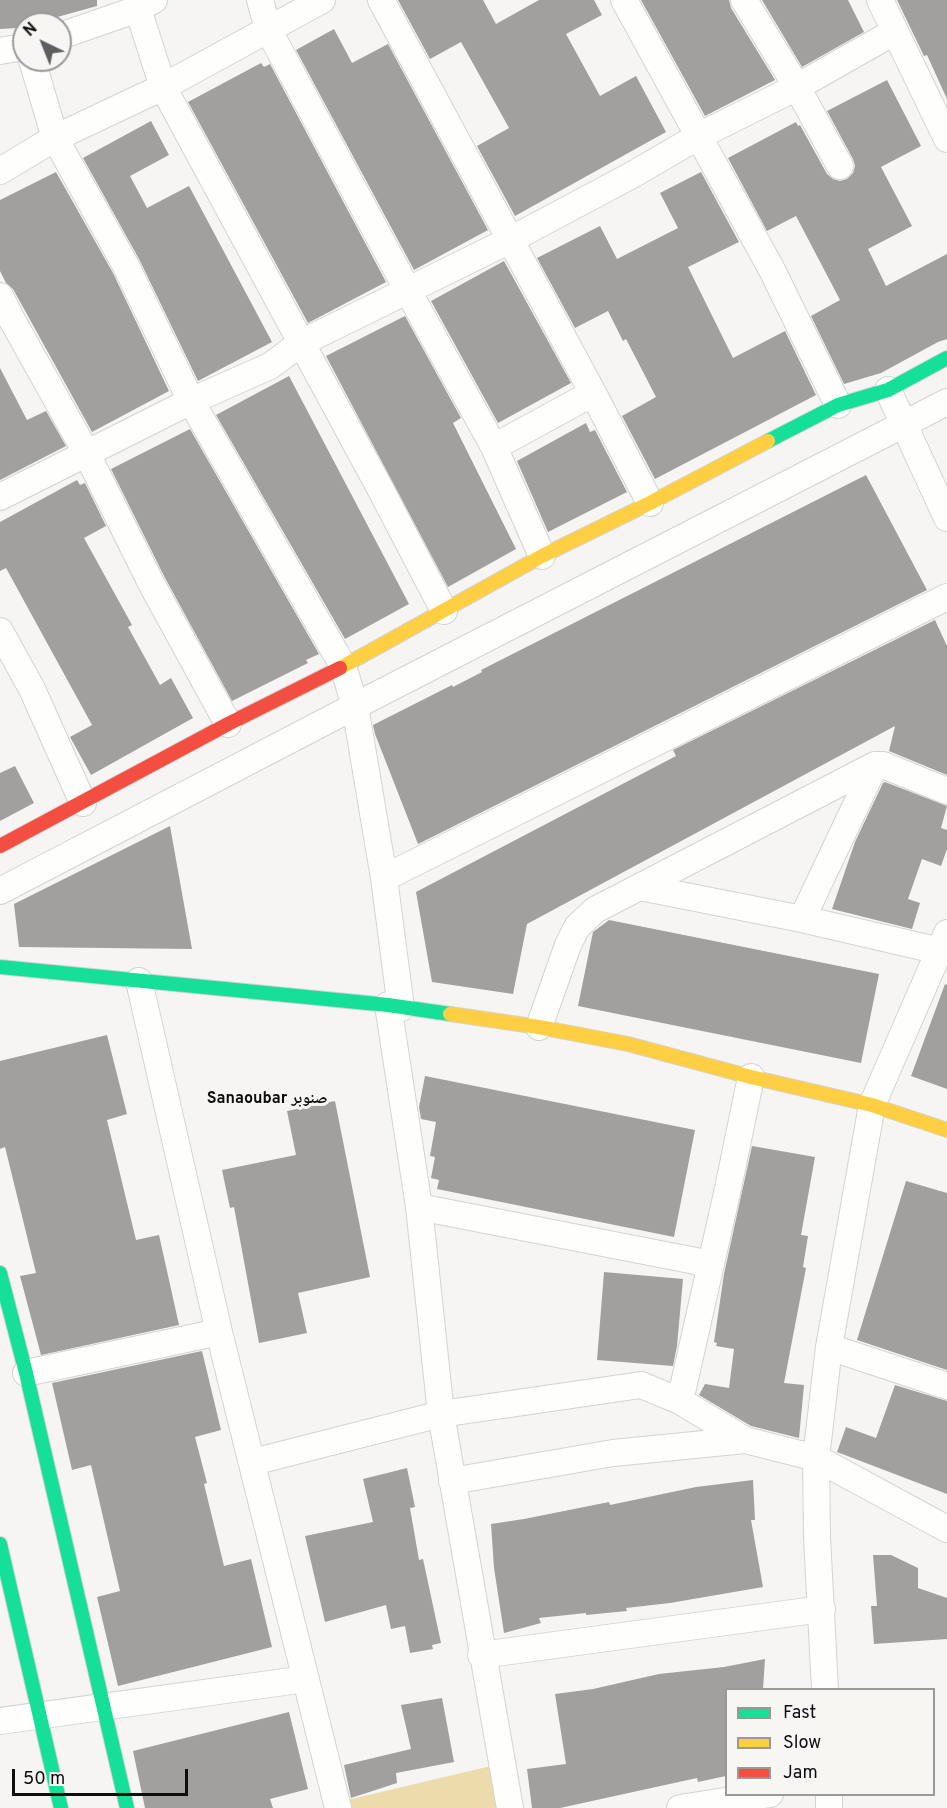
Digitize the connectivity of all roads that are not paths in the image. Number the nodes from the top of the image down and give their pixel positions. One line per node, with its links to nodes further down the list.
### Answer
1 (260, 0): 8 (street)
2 (322, 0): 8 (street)
3 (381, 0): 19 (street)
4 (624, 0): 14 (street)
5 (744, 0): 13 (street)
6 (880, 0): 10 (street)
7 (146, 4): 9 (street); 12 (street)
8 (268, 29): 12 (street); 20 (street)
9 (72, 32)
10 (894, 32): 13 (street); 16 (street)
11 (36, 72): 15 (street)
12 (163, 87): 15 (street); 22 (street)
13 (797, 87): 14 (street); 17 (street)
14 (699, 136): 19 (street); 28 (street)
15 (55, 138): 18 (street); 26 (street)
16 (947, 139)
17 (840, 166)
18 (0, 171)
19 (510, 240): 20 (street); 25 (street)
20 (408, 291): 22 (street); 30 (street)
21 (0, 296): 31 (street)
22 (301, 343): 26 (street); 37 (street)
23 (947, 358): 24 (street)
24 (888, 390): 28 (street); 29 (street)
25 (592, 393): 30 (street); 33 (street)
26 (191, 401): 31 (street); 39 (street)
27 (947, 402): 29 (street)
28 (838, 405): 33 (street)
29 (902, 425): 34 (street); 40 (street)
30 (494, 447): 35 (street)
31 (87, 454): 32 (street); 41 (street)
32 (0, 497)
33 (650, 503): 35 (street)
34 (947, 518)
35 (542, 556): 37 (street)
36 (947, 597): 46 (street)
37 (444, 611): 39 (street)
38 (0, 631): 44 (street)
39 (343, 666): 40 (street); 41 (street)
40 (355, 706): 46 (street); 48 (street)
41 (228, 724): 44 (street)
42 (874, 765): 43 (street); 47 (street); 49 (street)
43 (947, 791)
44 (83, 803): 45 (street)
45 (0, 846)
46 (384, 878): 53 (street)
47 (640, 887): 49 (street); 54 (street)
48 (0, 891)
49 (802, 919): 50 (street)
50 (945, 942): 56 (street)
51 (0, 967): 52 (street)
52 (139, 981): 53 (street); 61 (street)
53 (395, 1006): 54 (street); 58 (street)
54 (539, 1027): 55 (street)
55 (751, 1077): 56 (street); 59 (street)
56 (872, 1105): 57 (street); 63 (street)
57 (947, 1130)
58 (419, 1207): 59 (street); 67 (street)
59 (711, 1264): 66 (street)
60 (0, 1273): 62 (street)
61 (219, 1332): 64 (street); 70 (street)
62 (8, 1336): 64 (street)
63 (829, 1347): 65 (street); 69 (street)
64 (26, 1373): 78 (street)
65 (947, 1386)
66 (680, 1401): 67 (street); 68 (street)
67 (441, 1414): 70 (street); 71 (street)
68 (744, 1440): 69 (street); 71 (street)
69 (816, 1458): 72 (street); 74 (street)
70 (253, 1462): 76 (street)
71 (452, 1481): 75 (street)
72 (947, 1529)
73 (0, 1544): 79 (street)
74 (822, 1609): 75 (street); 77 (street)
75 (481, 1655): 85 (street)
76 (306, 1679): 78 (street); 84 (street)
77 (825, 1688)
78 (104, 1707): 79 (street); 83 (street)
79 (40, 1716): 80 (street); 82 (street)
80 (0, 1721)
81 (757, 1796): 86 (street)
82 (61, 1808)
83 (127, 1808)
84 (338, 1808)
85 (510, 1808)
86 (680, 1808)

